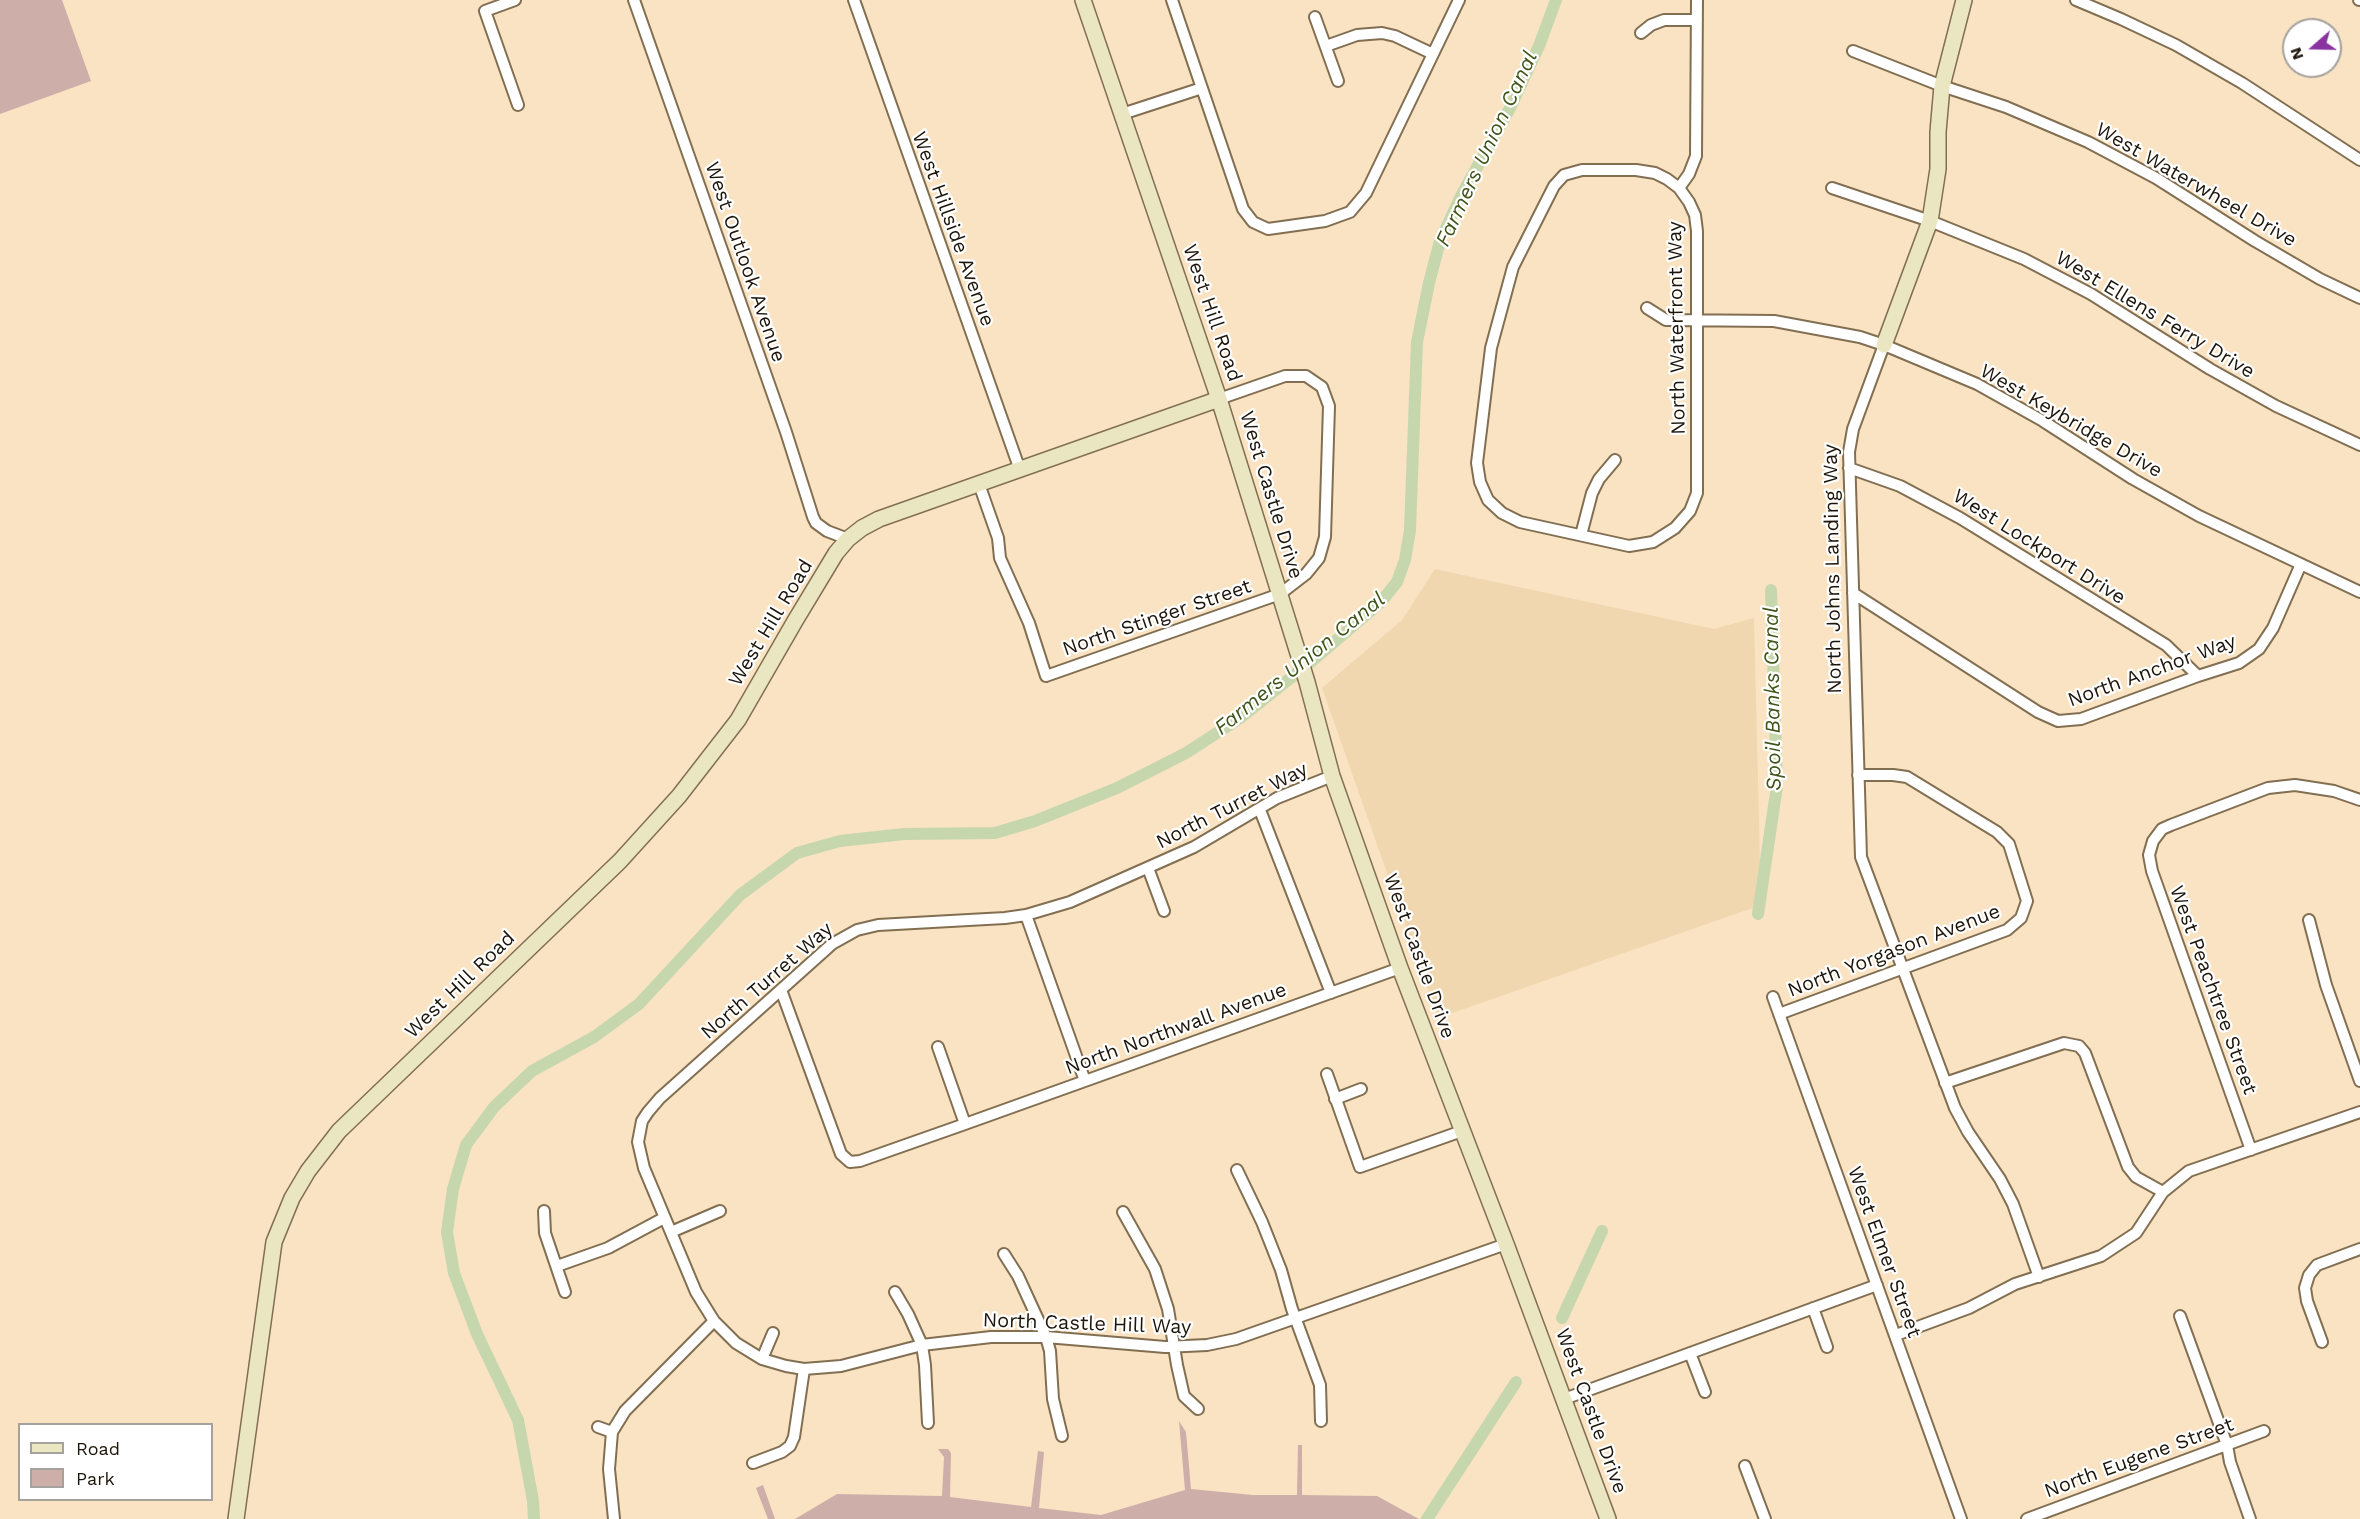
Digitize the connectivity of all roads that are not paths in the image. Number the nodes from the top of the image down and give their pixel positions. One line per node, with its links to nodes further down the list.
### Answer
1 (516, 0): 19 (street)
2 (634, 0): 36 (street, West Outlook Avenue)
3 (854, 0): 33 (street, West Hillside Avenue)
4 (1083, 0): 20 (street, West Hill Road)
5 (1172, 0): 18 (street)
6 (1459, 0): 15 (street)
7 (1697, 0): 11 (street)
8 (1964, 0): 17 (street, North Johns Landing Way)
9 (2076, 0): 21 (street)
10 (1315, 17): 13 (street)
11 (1697, 20): 12 (street); 22 (street)
12 (1641, 33)
13 (1326, 46): 15 (street); 16 (street)
14 (1853, 51): 17 (street, West Waterwheel Drive)
15 (1433, 54): 18 (street)
16 (1338, 81)
17 (1942, 86): 24 (street, North Johns Landing Way); 25 (street, West Waterwheel Drive)
18 (1202, 88): 20 (street)
19 (518, 105)
20 (1122, 114): 29 (street, West Hill Road)
21 (2360, 160)
22 (1679, 188): 27 (street, North Waterfront Way); 35 (street)
23 (1832, 188): 24 (street, West Ellens Ferry Drive)
24 (1930, 221): 28 (street, North Johns Landing Way); 30 (street, West Ellens Ferry Drive)
25 (2360, 298)
26 (1647, 308): 27 (street, West Keybridge Drive)
27 (1697, 321): 28 (street, West Keybridge Drive); 35 (street, North Waterfront Way)
28 (1884, 345): 32 (street, North Johns Landing Way); 37 (street, West Keybridge Drive)
29 (1219, 399): 33 (street, West Hill Road); 39 (street, West Castle Drive); 39 (street, North Stinger Street)
30 (2360, 445)
31 (1615, 460): 35 (street)
32 (1849, 468): 40 (street, North Johns Landing Way); 41 (street, West Lockport Drive)
33 (1020, 470): 34 (street, West Hill Road)
34 (979, 484): 36 (street, West Hill Road); 39 (street, North Stinger Street)
35 (1581, 535)
36 (848, 539): 108 (street, West Hill Road)
37 (2301, 564): 38 (street, West Keybridge Drive); 41 (street, North Anchor Way)
38 (2360, 592)
39 (1280, 594): 42 (street, West Castle Drive)
40 (1853, 594): 41 (street, North Anchor Way); 43 (street, North Johns Landing Way)
41 (2198, 676)
42 (1332, 776): 45 (street, North Turret Way); 50 (street, West Castle Drive)
43 (1858, 776): 51 (street, North Johns Landing Way); 51 (street, North Yorgason Avenue)
44 (2358, 796): 66 (street, West Peachtree Street)
45 (1260, 810): 46 (street, North Turret Way); 53 (street)
46 (1148, 868): 47 (street, North Turret Way); 48 (street, North Turret Way)
47 (1164, 911)
48 (1026, 915): 52 (street, North Turret Way); 58 (street)
49 (2309, 920): 59 (street)
50 (1400, 968): 53 (street, North Northwall Avenue); 65 (street, West Castle Drive)
51 (1902, 968): 55 (street, North Yorgason Avenue); 60 (street, North Johns Landing Way)
52 (781, 990): 64 (street, North Northwall Avenue); 72 (street, North Turret Way)
53 (1331, 993): 58 (street, North Northwall Avenue)
54 (1773, 997): 55 (street, West Elmer Street)
55 (1779, 1014): 79 (street, West Elmer Street)
56 (938, 1047): 64 (street)
57 (1327, 1074): 62 (street)
58 (1085, 1081): 64 (street, North Northwall Avenue)
59 (2360, 1081)
60 (1945, 1083): 68 (street); 78 (street, North Johns Landing Way)
61 (1361, 1089): 62 (street)
62 (1335, 1099): 65 (street)
63 (2360, 1112): 66 (street)
64 (965, 1124)
65 (1462, 1131): 74 (street, West Castle Drive)
66 (2251, 1150): 68 (street)
67 (1237, 1170): 84 (street)
68 (2163, 1192): 78 (street)
69 (544, 1211): 77 (street)
70 (720, 1211): 73 (street)
71 (1123, 1212): 91 (street)
72 (664, 1218): 73 (street, North Turret Way); 77 (street)
73 (670, 1232): 85 (street, North Turret Way)
74 (1506, 1244): 84 (street, North Castle Hill Way); 97 (street, West Castle Drive)
75 (2360, 1248): 89 (street)
76 (1004, 1254): 88 (street)
77 (557, 1266): 80 (street)
78 (2039, 1277): 87 (street)
79 (1877, 1285): 82 (street); 87 (street, West Elmer Street)
80 (565, 1292)
81 (895, 1292): 90 (street)
82 (1813, 1308): 92 (street); 93 (street)
83 (2180, 1316): 105 (street)
84 (1296, 1318): 91 (street, North Castle Hill Way); 99 (street)
85 (714, 1322): 94 (street, North Castle Hill Way); 103 (street)
86 (773, 1333): 94 (street)
87 (1896, 1335): 112 (street, West Elmer Street)
88 (1046, 1337): 90 (street, North Castle Hill Way); 91 (street, North Castle Hill Way); 104 (street)
89 (2322, 1342)
90 (922, 1345): 95 (street, North Castle Hill Way); 100 (street)
91 (1174, 1347): 98 (street)
92 (1827, 1347)
93 (1690, 1353): 96 (street); 97 (street)
94 (762, 1359): 95 (street, North Castle Hill Way)
95 (804, 1368): 106 (street)
96 (1705, 1392)
97 (1564, 1399): 110 (street, West Castle Drive)
98 (1198, 1409)
99 (1321, 1421)
100 (928, 1423)
101 (598, 1427): 103 (street)
102 (2265, 1431): 105 (street, North Eugene Street)
103 (612, 1432): 109 (street)
104 (1062, 1436)
105 (2227, 1445): 113 (street, North Eugene Street); 114 (street)
106 (753, 1463)
107 (1745, 1466): 111 (street)
108 (236, 1519)
109 (614, 1519)
110 (1608, 1519)
111 (1765, 1519)
112 (1961, 1519)
113 (2027, 1519)
114 (2250, 1519)

